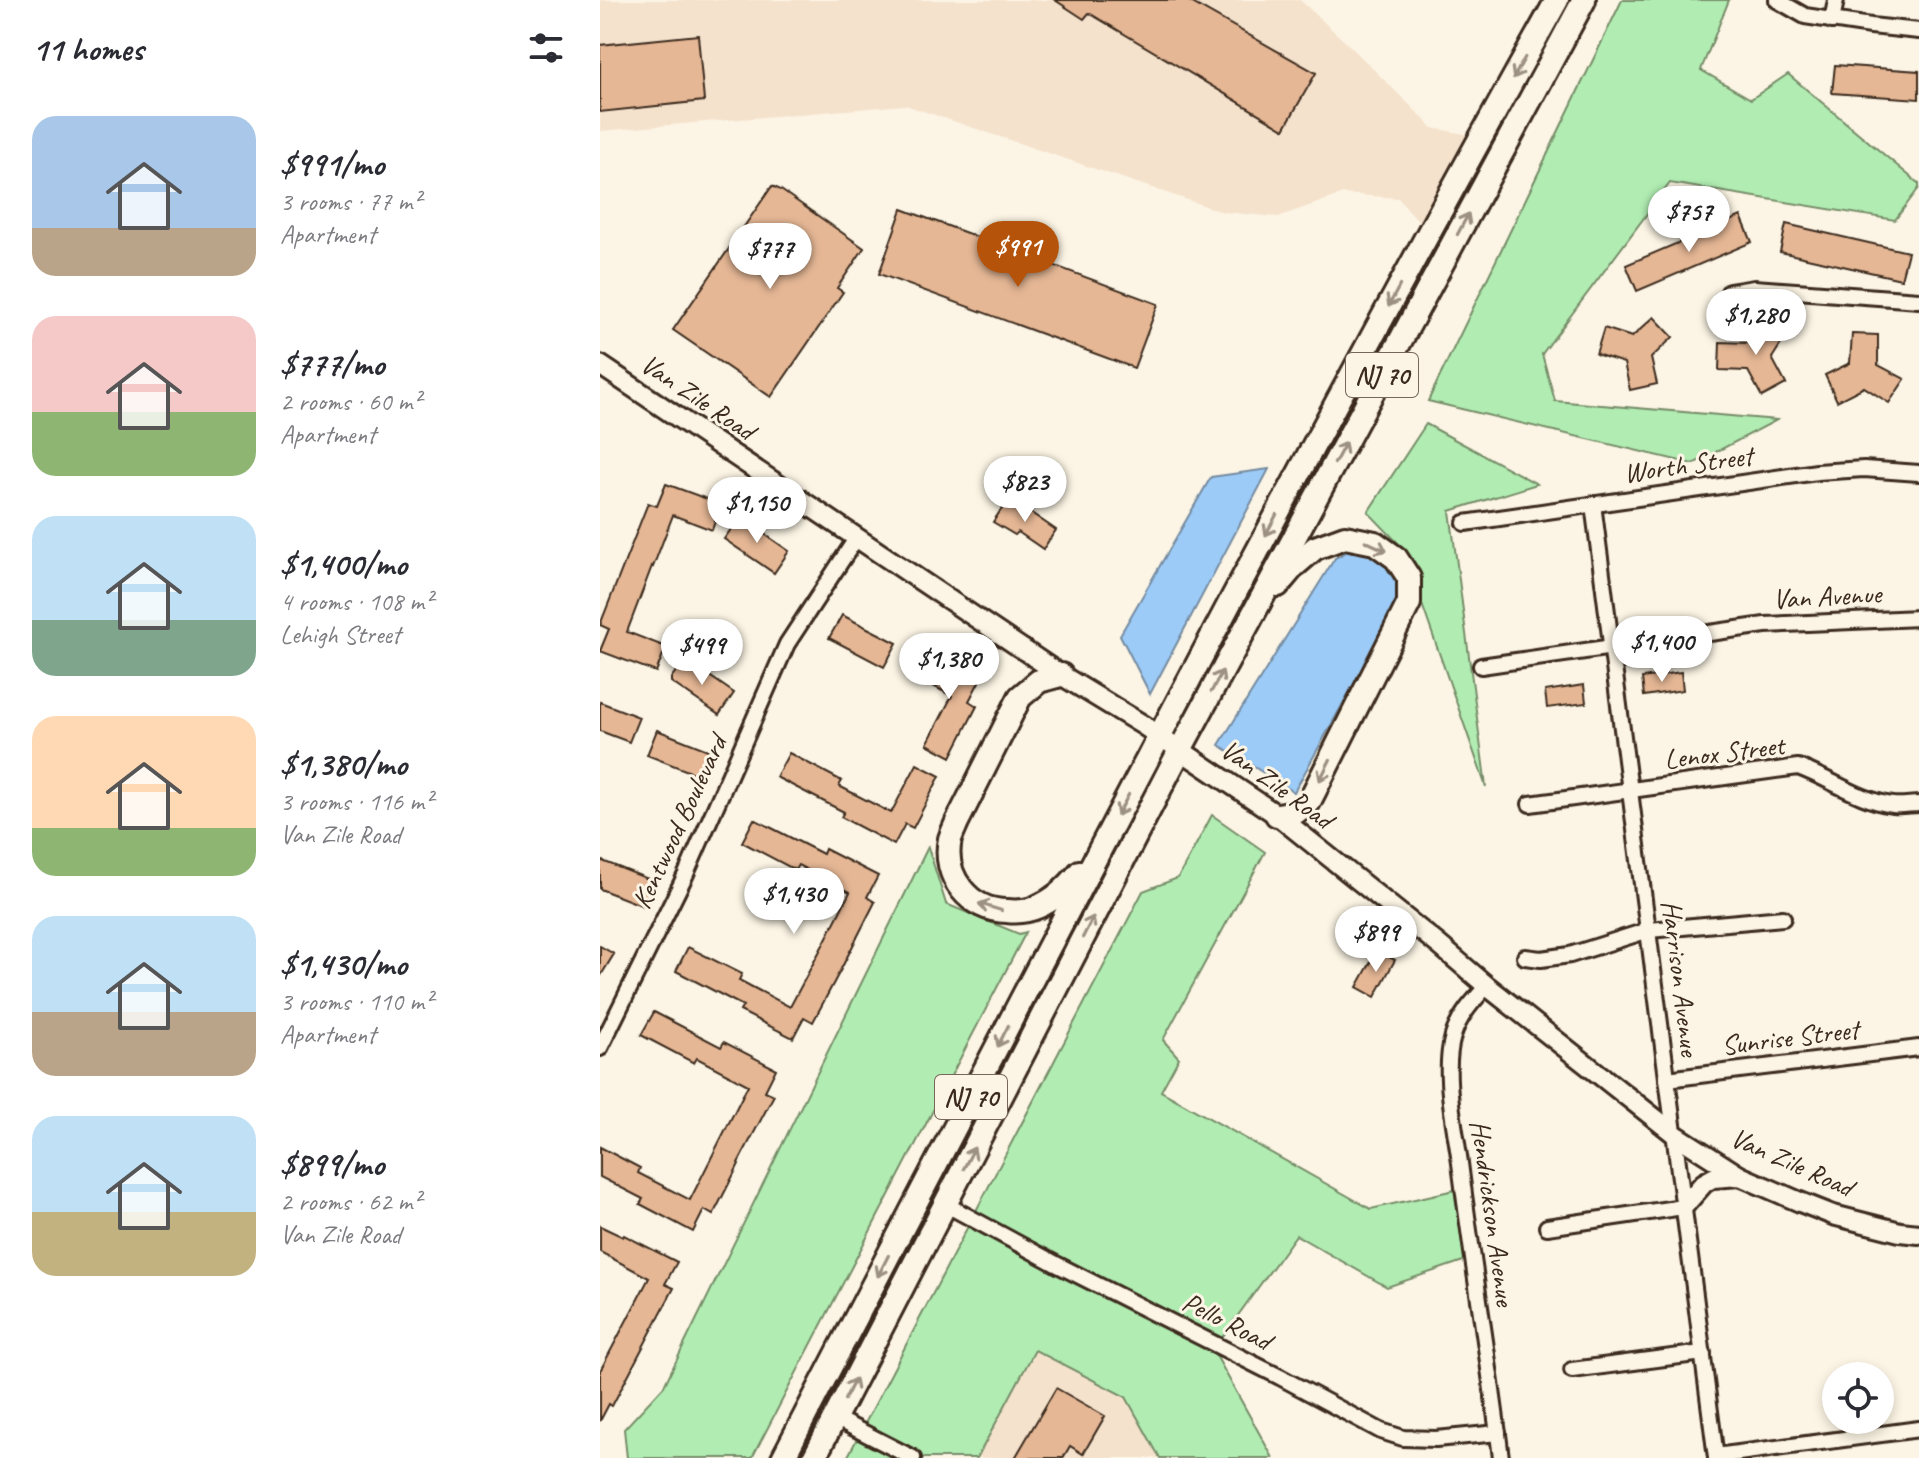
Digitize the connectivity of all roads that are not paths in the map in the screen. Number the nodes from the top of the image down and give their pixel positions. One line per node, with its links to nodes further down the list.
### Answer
1 (1557, 0): 19 (highway, NJ 70, one-way to 19)
2 (1584, 0): 15 (highway, NJ 70, one-way to 2)
3 (1777, 0): 5 (street)
4 (1836, 0): 5 (street)
5 (1832, 21): 6 (street)
6 (1919, 31)
7 (1729, 292): 8 (street)
8 (1919, 300)
9 (600, 365): 13 (street, Van Zile Road)
10 (1919, 473): 11 (street, Worth Street)
11 (1593, 504): 12 (street, Worth Street); 16 (street, Harrison Avenue)
12 (1465, 523)
13 (857, 537): 18 (street, Van Zile Road); 30 (street, Kentwood Boulevard)
14 (1919, 618): 16 (street, Van Avenue)
15 (1250, 620): 20 (highway, NJ 70, one-way to 15); 24 (highway, one-way to 24)
16 (1612, 647): 17 (street, Van Avenue); 21 (street, Harrison Avenue)
17 (1481, 666)
18 (1061, 675): 19 (street, Van Zile Road); 25 (highway, one-way to 18)
19 (1159, 736): 20 (street, Van Zile Road); 25 (highway, NJ 70, one-way to 25)
20 (1180, 750): 24 (street, Van Zile Road); 35 (highway, NJ 70, one-way to 20)
21 (1631, 790): 22 (street, Lenox Street); 23 (street, Lenox Street); 27 (street, Harrison Avenue)
22 (1530, 804)
23 (1919, 804)
24 (1277, 815): 29 (street, Van Zile Road)
25 (1099, 850): 45 (highway, NJ 70, one-way to 45)
26 (1783, 918): 27 (street)
27 (1649, 930): 28 (street); 32 (street, Harrison Avenue)
28 (1525, 957)
29 (1487, 986): 33 (street, Van Zile Road); 43 (street, Hendrickson Avenue)
30 (600, 1048)
31 (1919, 1048): 32 (street, Sunrise Street)
32 (1667, 1079): 33 (street, Harrison Avenue)
33 (1676, 1135): 34 (street, Van Zile Road); 36 (street, Harrison Avenue)
34 (1740, 1176): 36 (street); 38 (street, Van Zile Road)
35 (945, 1204): 41 (highway, NJ 70, one-way to 35); 43 (street, Pello Road)
36 (1683, 1207): 37 (street); 39 (street, Harrison Avenue)
37 (1547, 1227)
38 (1919, 1234)
39 (1703, 1353): 40 (street); 44 (street, Harrison Avenue)
40 (1572, 1370)
41 (835, 1418): 46 (highway, NJ 70); 47 (street)
42 (1919, 1429): 44 (street)
43 (1498, 1433): 48 (street, Hendrickson Avenue)
44 (1716, 1457)
45 (783, 1458)
46 (814, 1458)
47 (913, 1458)
48 (1501, 1458)

